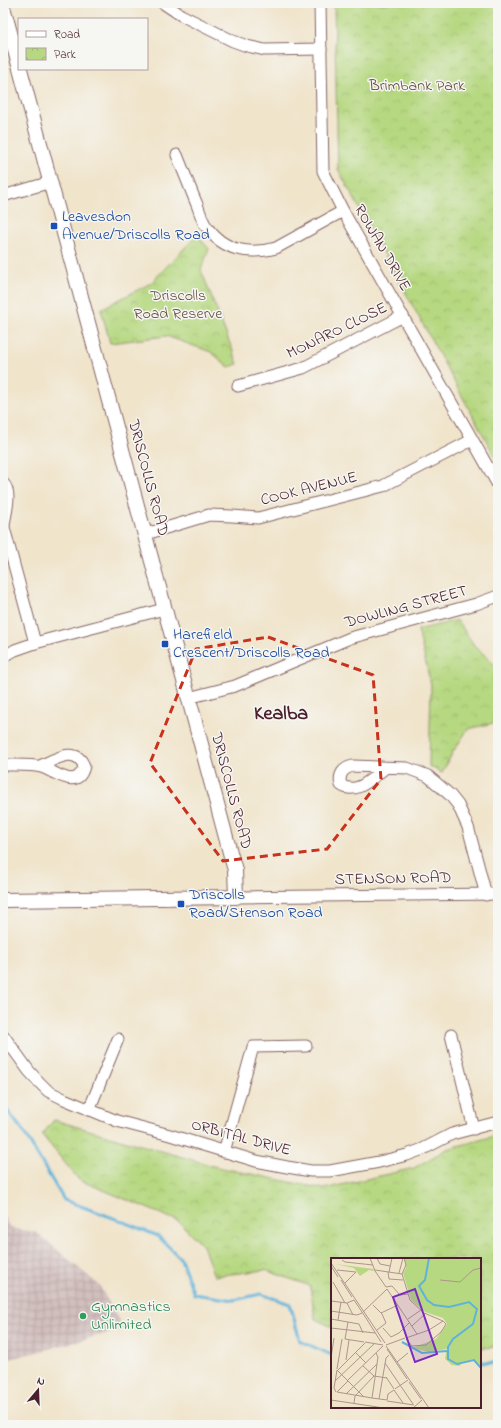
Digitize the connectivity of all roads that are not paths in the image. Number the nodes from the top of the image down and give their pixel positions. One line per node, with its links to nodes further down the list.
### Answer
1 (163, 3): 4 (street)
2 (320, 3): 4 (street, ROWAN DRIVE)
3 (3, 7): 5 (street)
4 (321, 49): 10 (street, ROWAN DRIVE)
5 (18, 61)
6 (20, 70): 8 (street, DRISCOLLS ROAD)
7 (177, 155): 10 (street)
8 (51, 182): 9 (street); 17 (street, DRISCOLLS ROAD)
9 (3, 196)
10 (343, 211): 11 (street, ROWAN DRIVE)
11 (403, 316): 12 (street, MONARO CLOSE); 13 (street, ROWAN DRIVE)
12 (238, 386)
13 (472, 440): 15 (street, ROWAN DRIVE); 17 (street, COOK AVENUE)
14 (3, 483): 16 (street)
15 (498, 485)
16 (3, 525): 20 (street)
17 (146, 534): 19 (street, DRISCOLLS ROAD)
18 (498, 596): 22 (street, DOWLING STREET)
19 (164, 609): 20 (street); 22 (street, DRISCOLLS ROAD)
20 (35, 642): 21 (street)
21 (3, 657)
22 (188, 698): 28 (street, DRISCOLLS ROAD)
23 (3, 765): 24 (street)
24 (40, 766)
25 (386, 768): 27 (street)
26 (498, 894): 27 (street, STENSON ROAD)
27 (486, 895): 28 (street, STENSON ROAD)
28 (236, 897): 29 (street, STENSON ROAD)
29 (24, 899): 30 (street, STENSON ROAD); 31 (street, STENSON ROAD)
30 (3, 900)
31 (3, 909)
32 (3, 1035): 36 (street, ORBITAL DRIVE)
33 (451, 1035): 38 (street)
34 (118, 1039): 36 (street)
35 (306, 1046): 39 (street)
36 (88, 1110): 39 (street, ORBITAL DRIVE)
37 (498, 1122): 38 (street, ORBITAL DRIVE)
38 (474, 1129): 39 (street, ORBITAL DRIVE)
39 (224, 1152)

